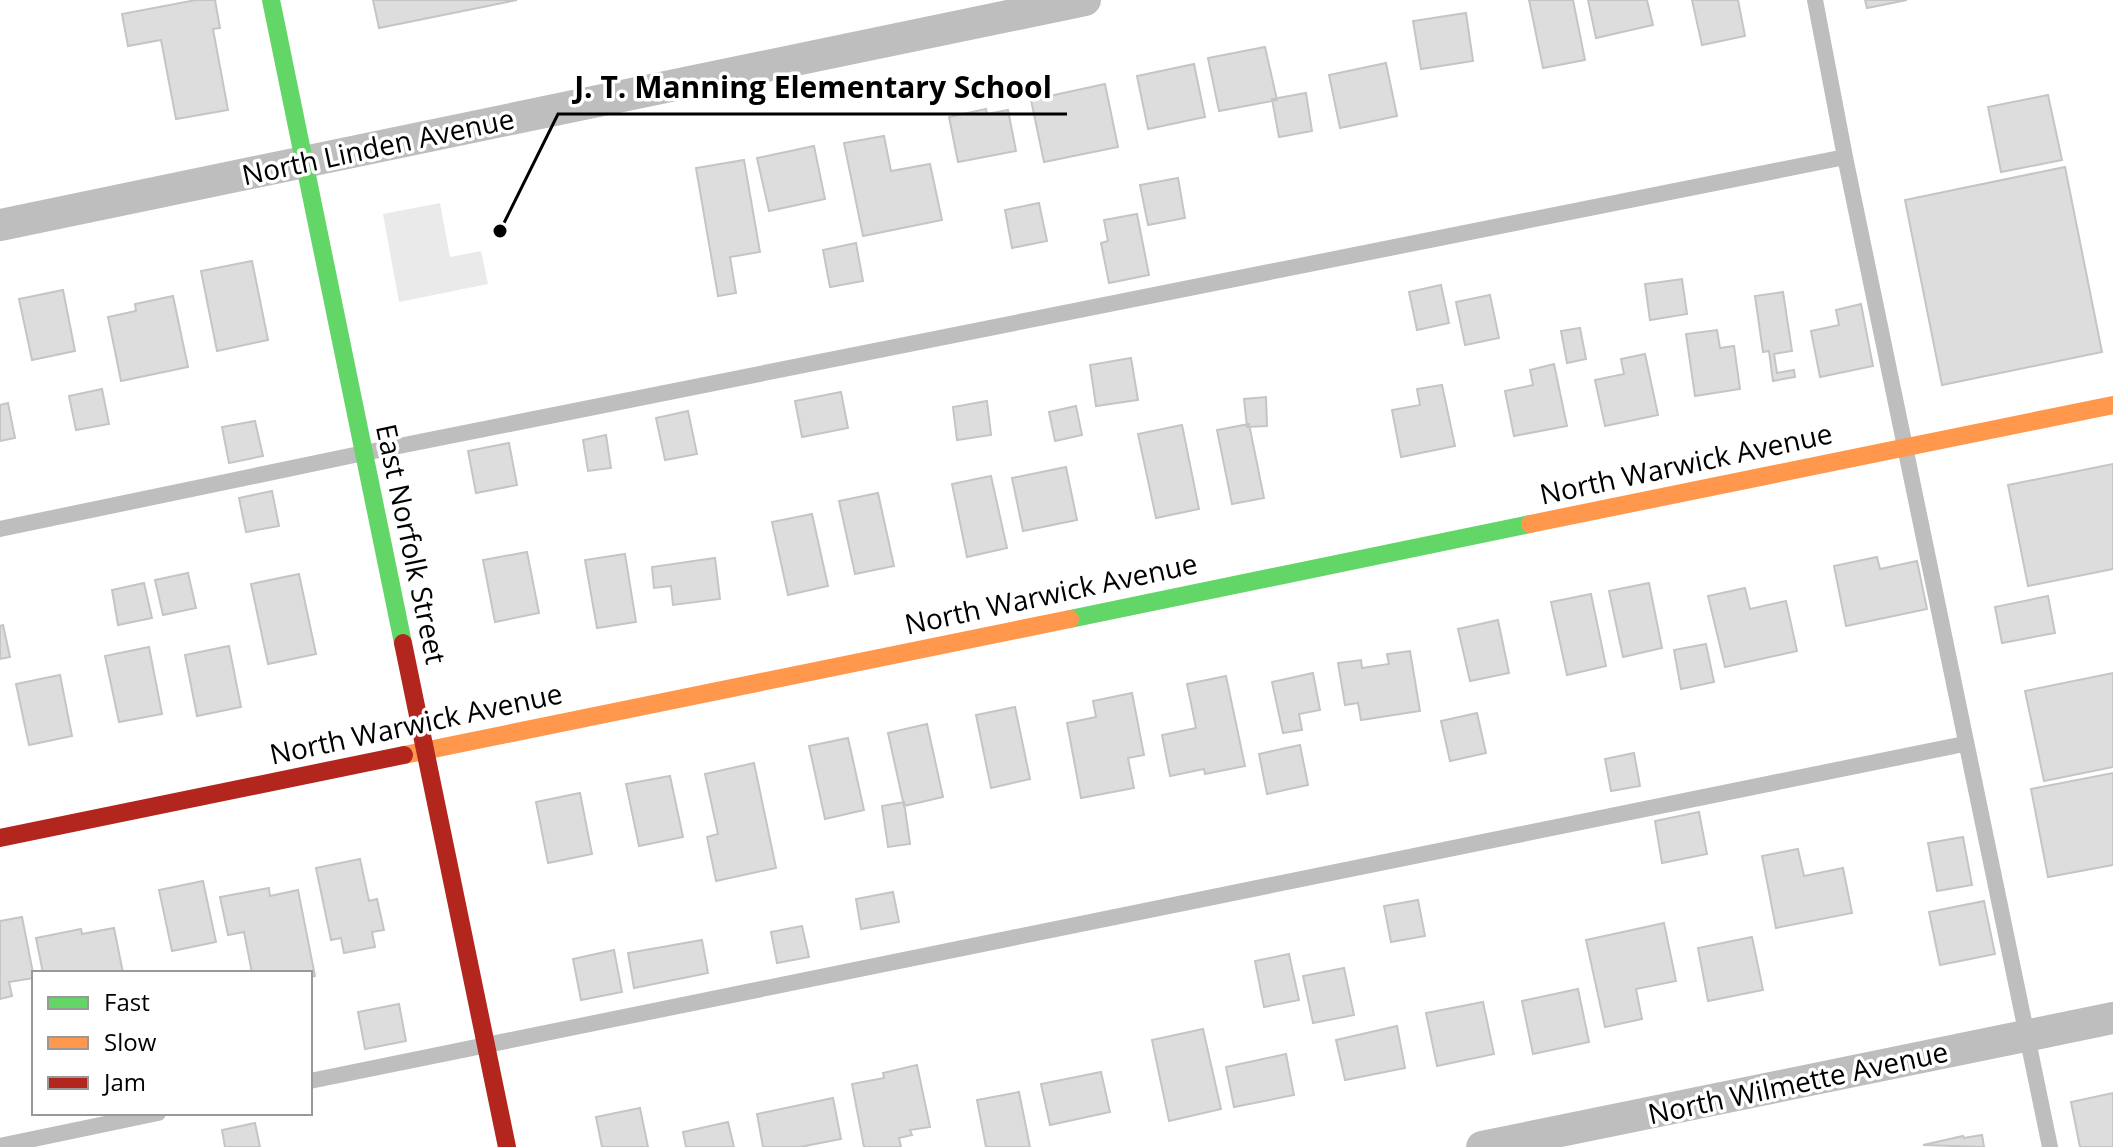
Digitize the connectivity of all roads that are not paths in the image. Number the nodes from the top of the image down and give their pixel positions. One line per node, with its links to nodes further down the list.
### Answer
1 (271, 0): 5 (street, East Norfolk Street)
2 (1085, 0): 5 (street, North Linden Avenue)
3 (1815, 0): 4 (lane)
4 (1845, 157): 8 (lane); 9 (lane)
5 (305, 163): 6 (street, North Linden Avenue); 9 (street, East Norfolk Street)
6 (0, 225)
7 (2113, 405): 8 (street, North Warwick Avenue)
8 (1903, 448): 11 (lane); 12 (street, North Warwick Avenue)
9 (364, 453): 10 (lane); 12 (street, East Norfolk Street)
10 (0, 529)
11 (1964, 744): 15 (lane); 16 (lane)
12 (425, 751): 13 (street, North Warwick Avenue); 16 (street, East Norfolk Street)
13 (0, 838)
14 (2113, 1018): 15 (street, North Wilmette Avenue)
15 (2025, 1036): 21 (street, North Wilmette Avenue); 22 (lane)
16 (485, 1045): 17 (lane); 20 (street, East Norfolk Street)
17 (312, 1081)
18 (148, 1115): 19 (lane)
19 (0, 1146)
20 (507, 1147)
21 (1482, 1147)
22 (2050, 1147)

